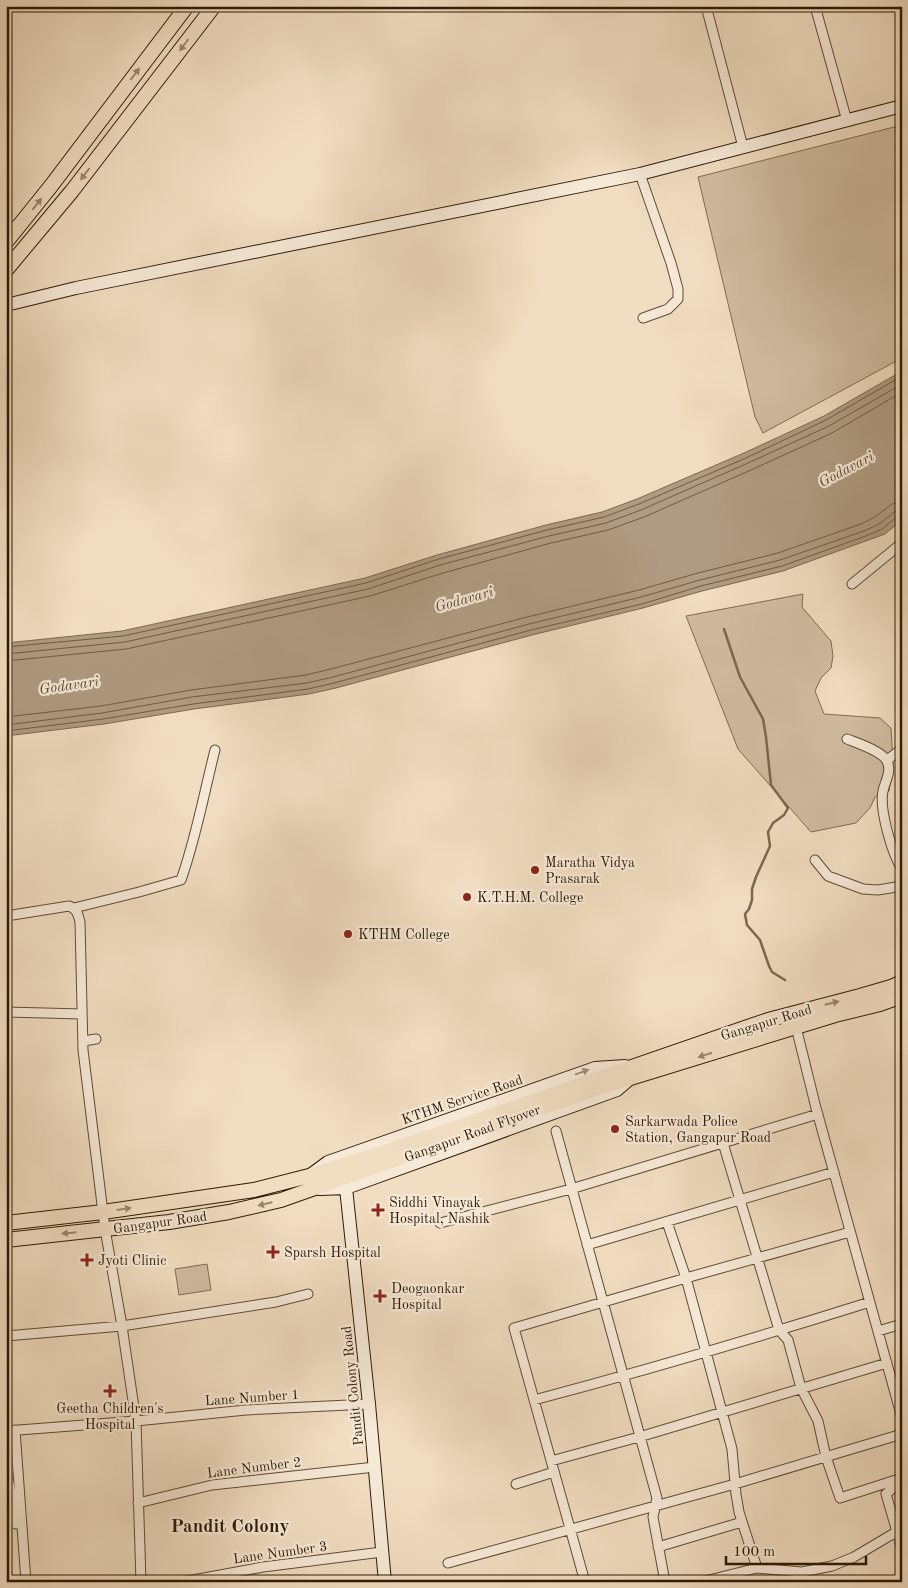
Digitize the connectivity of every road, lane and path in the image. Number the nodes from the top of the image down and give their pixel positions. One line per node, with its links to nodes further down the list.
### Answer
1 (187, 6): 9 (main road, one-way to 1)
2 (214, 6): 10 (main road, one-way to 10)
3 (706, 6): 7 (street)
4 (815, 6): 6 (street)
5 (902, 106): 6 (street)
6 (847, 121): 7 (street)
7 (743, 147): 8 (street)
8 (640, 174): 11 (street); 12 (street)
9 (6, 242)
10 (6, 270)
11 (6, 305)
12 (643, 318)
13 (902, 543): 14 (street)
14 (852, 584)
15 (847, 739): 18 (street)
16 (902, 749): 18 (street)
17 (215, 750): 22 (street)
18 (887, 760): 20 (street)
19 (814, 860): 21 (street)
20 (902, 869)
21 (902, 886)
22 (74, 908): 23 (street); 28 (street)
23 (6, 916)
24 (902, 982): 27 (main road, Gangapur Road, one-way to 24)
25 (902, 996): 29 (main road, Gangapur Road)
26 (6, 1012): 28 (street)
27 (792, 1012): 29 (street); 32 (main road, Gangapur Road)
28 (82, 1014): 31 (street)
29 (796, 1027): 32 (main road, Gangapur Road, one-way to 32); 33 (street)
30 (96, 1039): 31 (street)
31 (83, 1041): 41 (street)
32 (632, 1072): 37 (main road, Gangapur Road Flyover); 37 (street); 38 (street, KTHM Service Road, one-way to 32)
33 (818, 1114): 35 (street); 36 (street)
34 (556, 1131): 39 (street)
35 (723, 1143): 39 (street); 40 (street)
36 (834, 1172): 40 (street); 46 (street)
37 (336, 1180): 38 (main road, Gangapur Road Flyover); 38 (street); 64 (street, Pandit Colony Road)
38 (310, 1183): 41 (main road, Gangapur Road, one-way to 38); 45 (main road, Gangapur Road, one-way to 45)
39 (571, 1189): 44 (street); 48 (street)
40 (740, 1200): 42 (street); 49 (street)
41 (103, 1212): 43 (main road, Gangapur Road); 45 (street)
42 (667, 1222): 48 (street); 50 (street)
43 (6, 1223)
44 (440, 1223)
45 (105, 1229): 47 (main road, Gangapur Road, one-way to 47); 55 (street)
46 (850, 1232): 49 (street); 52 (street)
47 (6, 1240)
48 (587, 1245): 53 (street)
49 (757, 1258): 50 (street); 56 (street)
50 (686, 1278): 53 (street); 59 (street)
51 (308, 1294): 55 (street)
52 (870, 1302): 56 (street); 57 (street)
53 (603, 1303): 61 (street); 63 (street)
54 (902, 1324): 57 (street)
55 (122, 1326): 58 (street); 67 (street)
56 (778, 1330): 59 (street); 62 (street)
57 (878, 1331): 60 (street)
58 (6, 1336)
59 (706, 1351): 61 (street); 65 (street)
60 (886, 1363): 62 (street); 66 (street)
61 (623, 1376): 63 (street); 70 (street)
62 (801, 1388): 65 (street); 71 (street)
63 (534, 1400): 72 (street)
64 (369, 1404): 67 (street, Lane Number 1); 73 (street, Pandit Colony Road)
65 (723, 1412): 70 (street); 78 (street)
66 (902, 1418)
67 (136, 1421): 68 (street); 79 (street)
68 (10, 1430): 81 (street)
69 (902, 1434): 71 (street)
70 (640, 1436): 72 (street); 80 (street)
71 (826, 1457): 75 (street); 78 (street)
72 (551, 1461): 74 (street)
73 (375, 1467): 79 (street, Lane Number 2); 89 (street, Pandit Colony Road)
74 (554, 1472): 77 (street); 85 (street)
75 (902, 1479): 86 (street)
76 (9, 1483): 81 (street)
77 (516, 1484)
78 (735, 1484): 80 (street); 82 (street)
79 (138, 1503): 93 (street)
80 (655, 1507): 85 (street); 87 (street)
81 (17, 1508): 83 (street)
82 (742, 1522): 87 (street); 91 (street)
83 (19, 1524): 84 (street); 92 (street)
84 (6, 1526)
85 (570, 1528): 90 (street); 96 (street)
86 (896, 1532): 88 (street); 91 (street)
87 (658, 1546): 97 (street)
88 (902, 1549)
89 (382, 1552): 94 (street, Lane Number 3); 95 (street, Pandit Colony Road)
90 (448, 1563)
91 (757, 1568): 98 (street)
92 (26, 1582)
93 (141, 1582)
94 (182, 1582)
95 (385, 1582)
96 (585, 1582)
97 (664, 1582)
98 (701, 1582)

